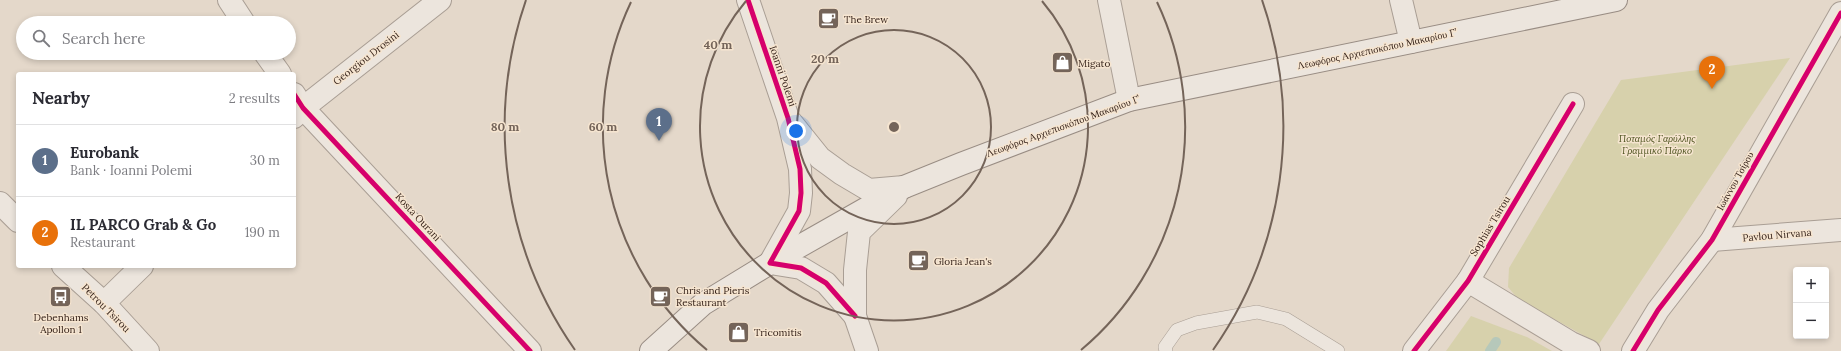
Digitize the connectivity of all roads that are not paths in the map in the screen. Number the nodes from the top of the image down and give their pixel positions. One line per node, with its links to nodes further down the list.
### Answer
1 (229, 0): 8 (street)
2 (440, 0): 14 (street, Georgiou Drosini)
3 (748, 0): 15 (street, Ioanni Polemi)
4 (1109, 0): 12 (street)
5 (1401, 0): 9 (street)
6 (1616, 0): 9 (street, Λεωφόρος Αρχιεπισκόπου Μακαρίου Γ’)
7 (1841, 12): 20 (street, Ιωάννου Τσίρου)
8 (239, 16)
9 (1411, 42): 12 (street, Λεωφόρος Αρχιεπισκόπου Μακαρίου Γ’)
10 (270, 60): 11 (street)
11 (279, 72)
12 (1129, 100): 16 (street, Λεωφόρος Αρχιεπισκόπου Μακαρίου Γ’)
13 (1573, 104): 24 (street, Sophias Tsirou)
14 (297, 106): 28 (street, Kosta Ourani)
15 (788, 118): 16 (street, Ioanni Polemi); 21 (street, Ioanni Polemi)
16 (904, 187): 21 (street, Λεωφόρος Αρχιεπισκόπου Μακαρίου Γ’); 26 (street)
17 (0, 203): 18 (street)
18 (16, 219)
19 (1841, 230): 20 (street, Pavlou Nirvana)
20 (1712, 240): 35 (street, Ιωάννου Τσίρου)
21 (770, 263): 26 (street); 29 (street, Λεωφόρος Αρχιεπισκόπου Μακαρίου Γ’)
22 (65, 268): 25 (street, Petrou Tsirou)
23 (140, 268): 25 (street)
24 (1468, 281): 33 (street, Sophias Tsirou); 34 (street)
25 (104, 303): 27 (street, Petrou Tsirou)
26 (855, 316): 30 (street)
27 (148, 351)
28 (530, 351)
29 (651, 351)
30 (867, 351)
31 (1166, 351): 32 (lane)
32 (1338, 351)
33 (1414, 351)
34 (1589, 351)
35 (1633, 351)

